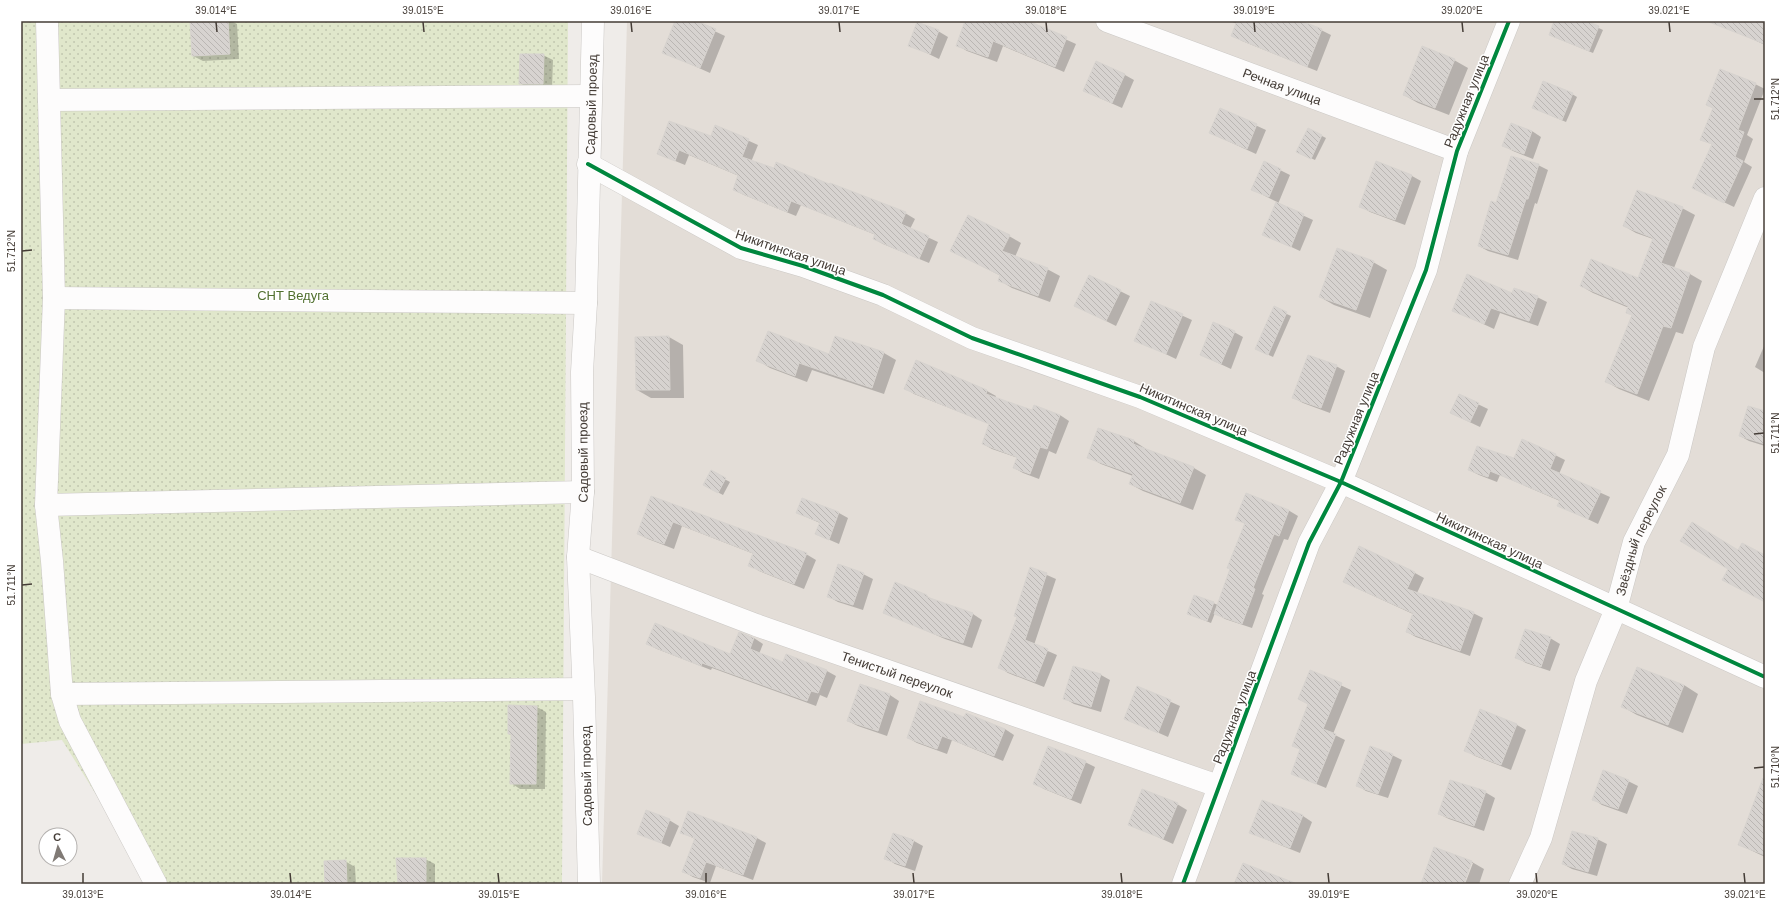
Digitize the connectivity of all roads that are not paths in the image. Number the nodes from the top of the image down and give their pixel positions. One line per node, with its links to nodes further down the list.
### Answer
1 (47, 21): 6 (street)
2 (593, 21): 5 (street, Садовый проезд)
3 (1107, 21): 7 (street, Речная улица)
4 (1509, 21): 7 (street, Радужная улица)
5 (590, 96): 6 (street); 8 (street, Садовый проезд)
6 (49, 100): 10 (street)
7 (1457, 151): 12 (street, Радужная улица)
8 (588, 164): 11 (street, Садовый проезд); 12 (street, Никитинская улица)
9 (1765, 198): 16 (street, Звёздный переулок)
10 (54, 298): 11 (street); 14 (street)
11 (586, 303): 13 (street, Садовый проезд)
12 (1341, 482): 16 (street, Никитинская улица); 20 (street, Радужная улица)
13 (583, 492): 14 (street); 15 (street, Садовый проезд)
14 (46, 505): 19 (street)
15 (578, 557): 18 (street, Садовый проезд); 20 (street, Тенистый переулок)
16 (1616, 609): 17 (street, Никитинская улица); 24 (street, Звёздный переулок)
17 (1765, 677)
18 (583, 689): 19 (street); 22 (street, Садовый проезд)
19 (62, 694): 21 (street)
20 (1218, 786): 23 (street, Радужная улица)
21 (156, 884)
22 (588, 884)
23 (1183, 884)
24 (1520, 884)

